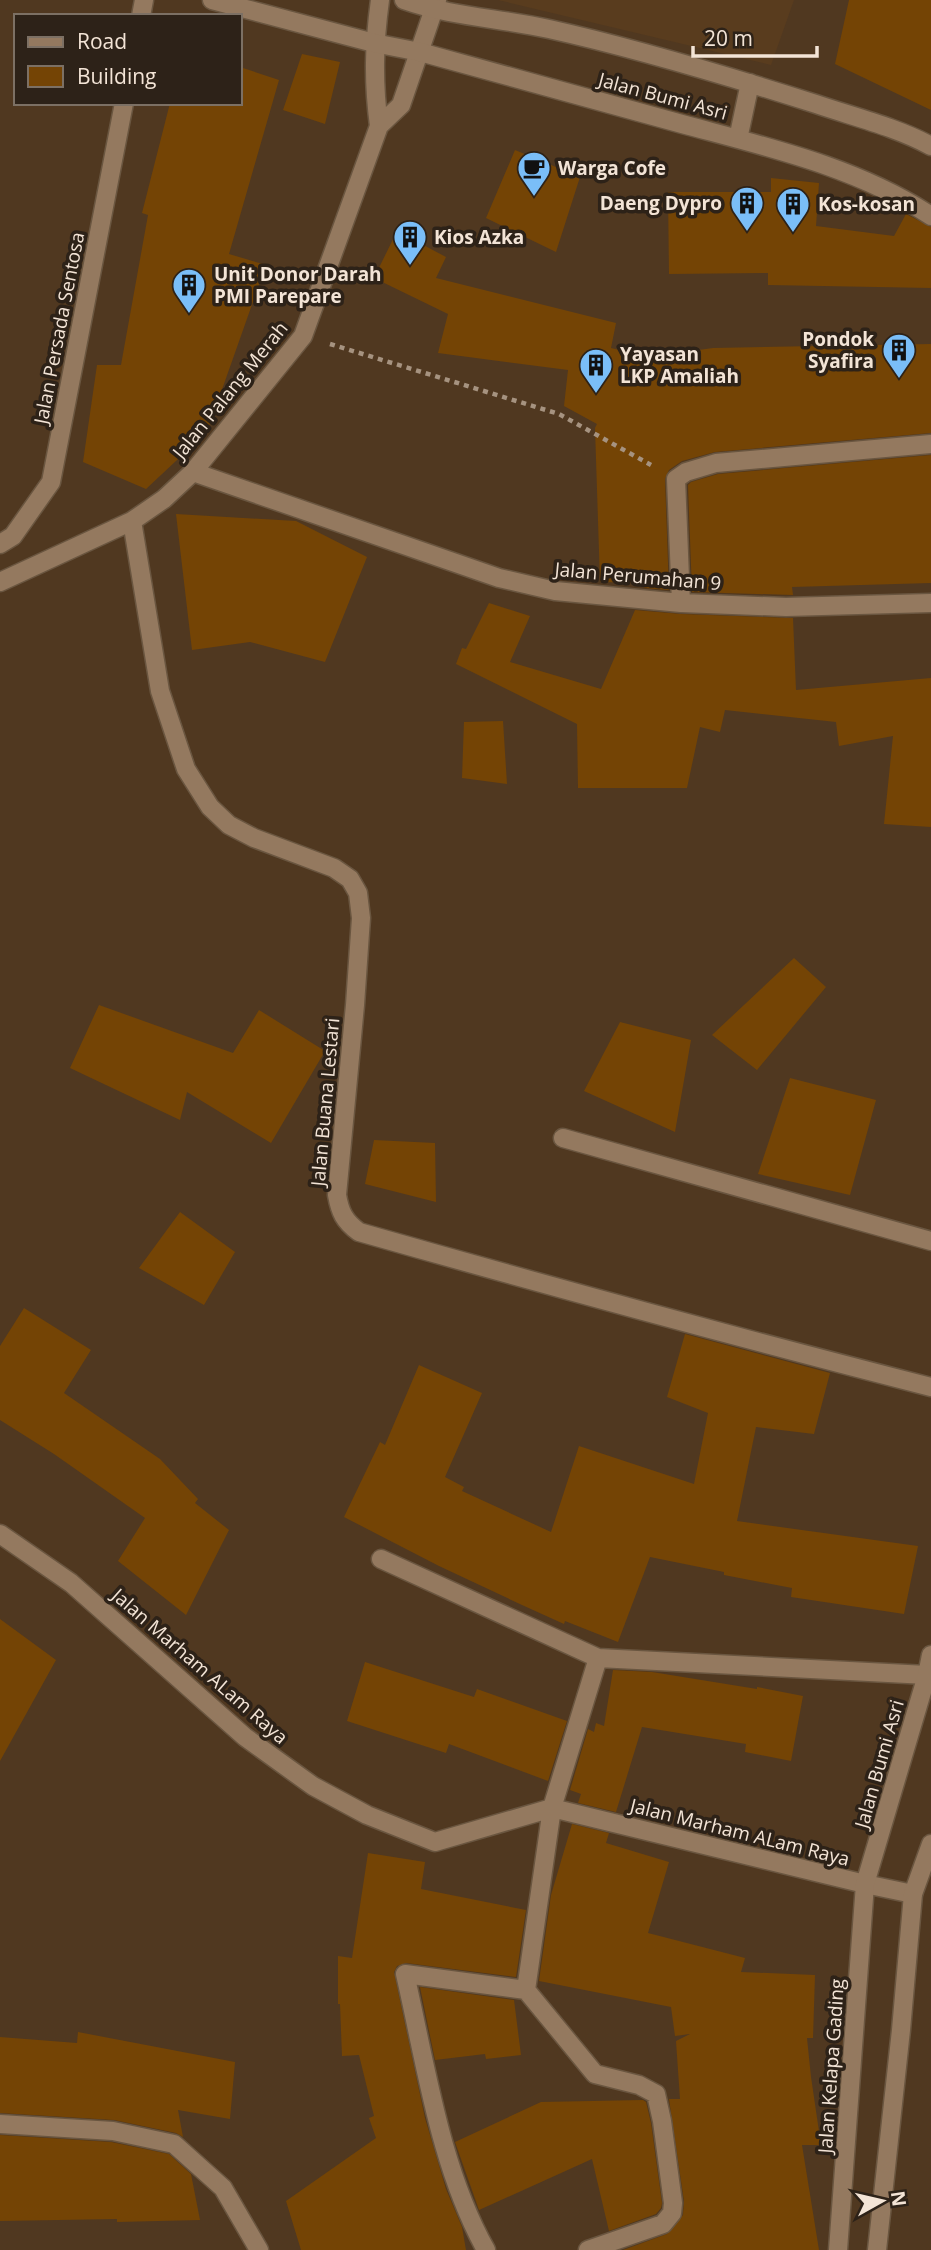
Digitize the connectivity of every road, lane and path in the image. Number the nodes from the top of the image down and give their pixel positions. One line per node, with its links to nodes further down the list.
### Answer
1 (212, 0): 5 (street, Jalan Bumi Asri)
2 (380, 0): 5 (street)
3 (404, 0): 4 (street, Jalan Bumi Asri)
4 (435, 5): 6 (street); 7 (street, Jalan Bumi Asri)
5 (374, 43): 6 (street, Jalan Bumi Asri); 9 (street)
6 (420, 52): 9 (street); 10 (street, Jalan Bumi Asri)
7 (750, 83): 10 (street); 11 (street, Jalan Bumi Asri)
8 (124, 105): 18 (street, Jalan Persada Sentosa)
9 (379, 126): 13 (street, Jalan Palang Merah)
10 (738, 139): 12 (street, Jalan Bumi Asri)
11 (931, 146)
12 (931, 215)
13 (303, 336): 15 (street, Jalan Palang Merah); 16 (path)
14 (931, 444): 16 (street)
15 (193, 472): 17 (street, Jalan Palang Merah); 20 (street, Jalan Perumahan 9)
16 (676, 479): 20 (street)
17 (132, 521): 19 (street, Jalan Palang Merah); 24 (street, Jalan Buana Lestari)
18 (0, 544)
19 (0, 582)
20 (681, 603): 21 (street, Jalan Perumahan 9)
21 (931, 603)
22 (563, 1138): 23 (street)
23 (931, 1241)
24 (931, 1387)
25 (0, 1534): 30 (street, Jalan Marham ALam Raya)
26 (381, 1559): 28 (street)
27 (931, 1654): 29 (street, Jalan Bumi Asri)
28 (598, 1658): 29 (street); 30 (street)
29 (927, 1675): 32 (street, Jalan Bumi Asri)
30 (552, 1808): 32 (street, Jalan Marham ALam Raya); 34 (street)
31 (931, 1844): 33 (street)
32 (865, 1884): 33 (street, Jalan Marham ALam Raya); 39 (street, Jalan Kelapa Gading)
33 (913, 1894): 40 (street)
34 (526, 1990): 37 (street); 38 (street)
35 (0, 2124): 36 (street)
36 (259, 2250)
37 (486, 2250)
38 (588, 2250)
39 (838, 2250)
40 (877, 2250)

